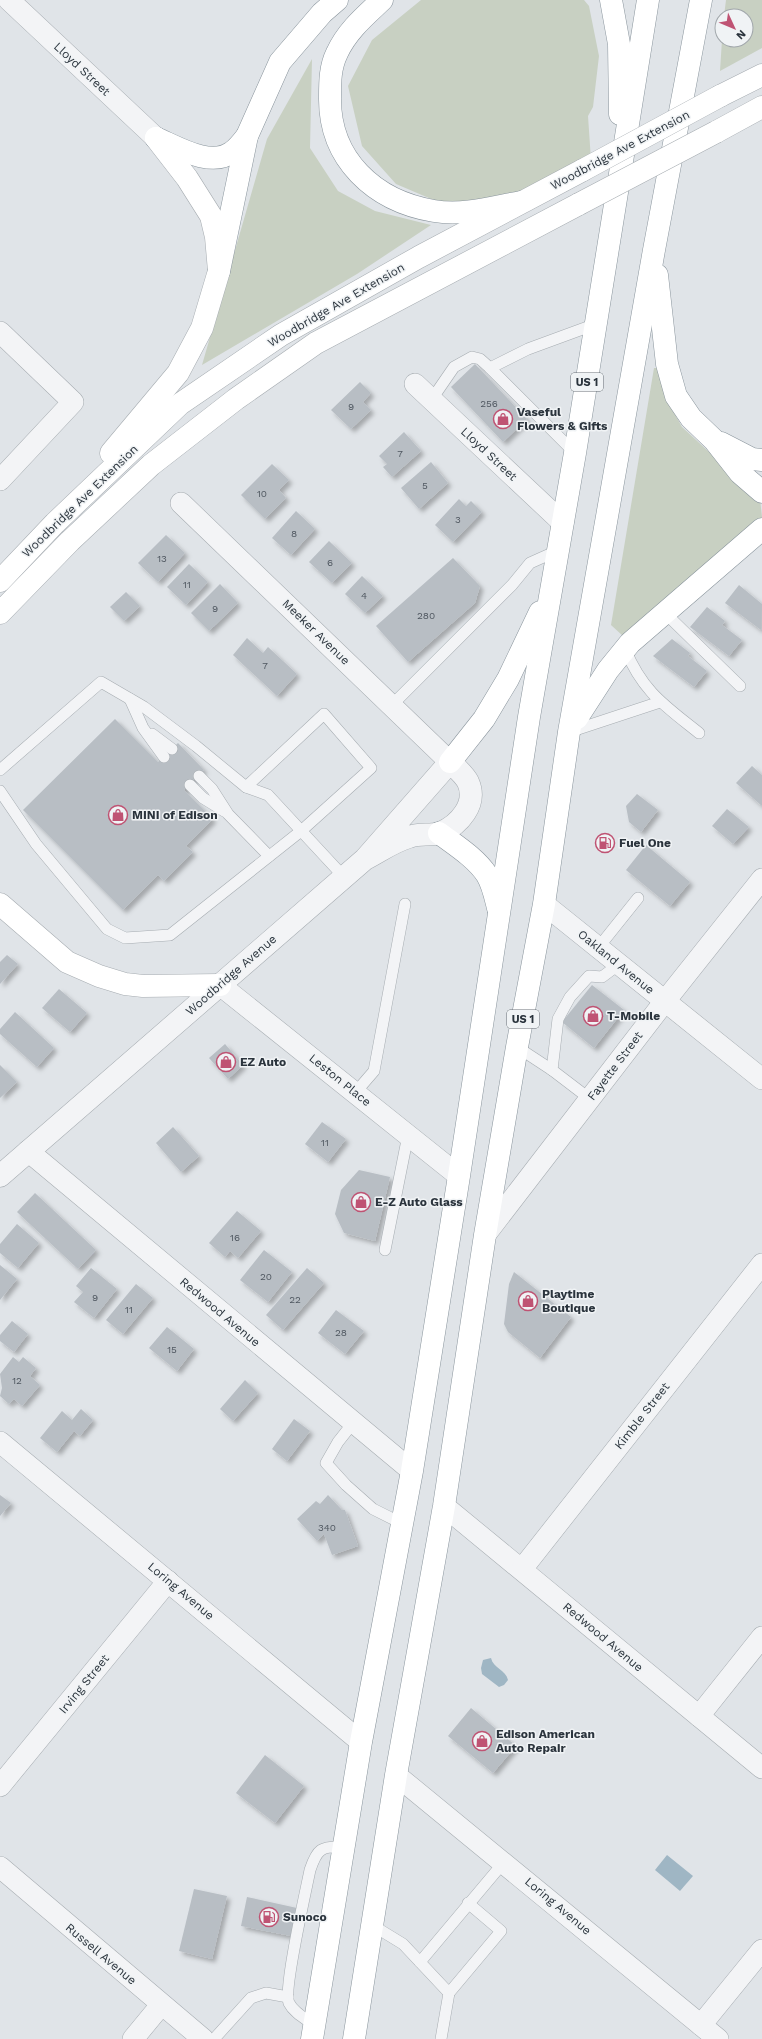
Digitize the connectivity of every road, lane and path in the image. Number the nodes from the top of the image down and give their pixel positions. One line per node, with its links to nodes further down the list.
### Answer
1 (9, 0): 10 (street, Lloyd Street)
2 (337, 0): 9 (main road)
3 (382, 0): 12 (main road)
4 (611, 0): 11 (main road)
5 (648, 0): 11 (main road, US 1)
6 (702, 4): 13 (main road, US 1)
7 (762, 75): 12 (main road, Woodbridge Ave Extension, bridge)
8 (762, 107): 32 (main road, Woodbridge Ave Extension, bridge)
9 (247, 136): 10 (main road); 14 (main road)
10 (156, 138): 14 (main road)
11 (620, 178): 15 (main road, US 1)
12 (521, 202): 26 (main road, Woodbridge Ave Extension)
13 (654, 250): 20 (main road); 39 (main road, US 1)
14 (219, 271): 26 (main road)
15 (596, 324): 17 (lane); 21 (main road, US 1)
16 (0, 332): 23 (street)
17 (490, 368): 19 (lane); 21 (lane)
18 (415, 384): 19 (street, Lloyd Street)
19 (432, 399): 27 (street, Lloyd Street)
20 (714, 440): 22 (main road); 24 (main road)
21 (575, 453): 27 (main road, US 1)
22 (762, 460)
23 (0, 480)
24 (762, 492)
25 (182, 503): 38 (street, Meeker Avenue)
26 (55, 523): 30 (main road, Woodbridge Ave Extension)
27 (563, 523): 29 (main road, US 1)
28 (762, 529): 33 (main road)
29 (559, 550): 31 (main road, US 1); 38 (lane)
30 (0, 581)
31 (553, 586): 42 (main road); 59 (main road, US 1)
32 (0, 613)
33 (665, 613): 34 (main road); 35 (lane)
34 (625, 649): 37 (lane); 39 (main road)
35 (740, 686)
36 (130, 699): 41 (lane); 43 (lane); 46 (lane)
37 (660, 702): 39 (lane); 40 (lane)
38 (392, 705): 42 (street, Meeker Avenue)
39 (569, 732): 58 (main road, US 1)
40 (699, 733)
41 (168, 753)
42 (450, 762): 50 (street); 52 (street, Woodbridge Avenue)
43 (0, 770)
44 (199, 776): 48 (lane)
45 (190, 784): 48 (lane)
46 (246, 787): 49 (lane); 49 (lane)
47 (0, 791): 51 (lane)
48 (228, 814): 51 (lane)
49 (301, 830): 51 (lane); 53 (lane)
50 (439, 833): 52 (street); 59 (main road)
51 (269, 856)
52 (365, 859): 53 (street, Woodbridge Avenue)
53 (344, 877): 62 (street, Woodbridge Avenue)
54 (762, 879): 63 (street, Fayette Street)
55 (638, 898): 60 (lane)
56 (0, 904): 62 (main road)
57 (405, 904): 67 (lane)
58 (544, 904): 60 (street, Oakland Avenue); 64 (main road, US 1)
59 (499, 913): 72 (main road, US 1)
60 (598, 948): 61 (street, Oakland Avenue)
61 (618, 965): 63 (street, Oakland Avenue); 65 (lane)
62 (220, 985): 67 (street, Leston Place); 70 (street, Woodbridge Avenue)
63 (665, 1001): 66 (street, Oakland Avenue); 68 (street, Fayette Street)
64 (518, 1046): 65 (lane); 73 (main road, US 1)
65 (552, 1070): 68 (lane)
66 (762, 1079)
67 (355, 1093): 69 (street, Leston Place)
68 (590, 1099): 73 (street, Fayette Street)
69 (408, 1135): 72 (street, Leston Place); 74 (lane)
70 (28, 1152): 71 (street, Woodbridge Avenue); 76 (street, Redwood Avenue)
71 (0, 1176)
72 (459, 1176): 78 (main road, US 1)
73 (485, 1236): 79 (main road, US 1)
74 (385, 1250)
75 (762, 1264): 81 (street, Kimble Street)
76 (353, 1423): 78 (street, Redwood Avenue); 80 (lane)
77 (0, 1442): 82 (street, Loring Avenue)
78 (412, 1471): 80 (main road, US 1)
79 (444, 1506): 81 (street, Redwood Avenue); 87 (main road, US 1)
80 (401, 1523): 85 (main road, US 1)
81 (522, 1569): 84 (street, Redwood Avenue)
82 (168, 1581): 85 (street, Loring Avenue); 88 (street, Irving Street)
83 (762, 1637): 84 (street)
84 (699, 1716): 86 (street, Redwood Avenue)
85 (361, 1742): 89 (main road, US 1)
86 (762, 1768)
87 (396, 1775): 90 (street, Loring Avenue); 93 (main road, US 1)
88 (0, 1786)
89 (343, 1847): 97 (lane); 100 (main road, US 1)
90 (504, 1862): 92 (lane); 99 (street, Loring Avenue)
91 (0, 1868): 98 (street, Russell Avenue)
92 (468, 1903): 95 (lane); 96 (lane)
93 (372, 1925): 95 (lane); 104 (main road, US 1)
94 (762, 1950): 99 (street)
95 (420, 1962): 96 (lane)
96 (449, 1993): 105 (lane)
97 (288, 1997): 100 (lane); 103 (lane)
98 (161, 2005): 101 (street); 102 (street, Russell Avenue)
99 (701, 2025): 106 (street, Loring Avenue)
100 (313, 2032)
101 (133, 2039)
102 (203, 2039)
103 (214, 2039)
104 (354, 2039)
105 (441, 2039)
106 (718, 2039)

